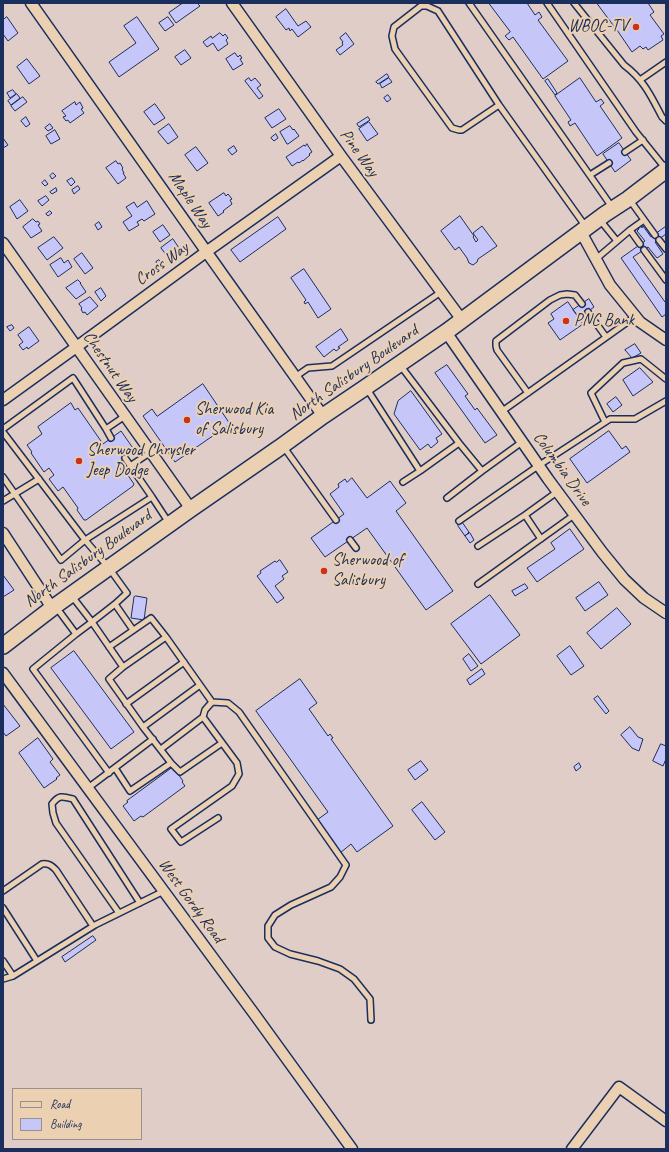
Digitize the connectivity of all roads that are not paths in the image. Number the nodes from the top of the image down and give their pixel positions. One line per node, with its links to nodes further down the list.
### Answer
1 (31, 3): 29 (street, Maple Way)
2 (232, 3): 12 (street, Pine Way)
3 (469, 3): 15 (lane)
4 (547, 3): 10 (lane)
5 (574, 3): 7 (lane)
6 (666, 62): 7 (lane)
7 (640, 80): 9 (lane)
8 (499, 105): 8 (lane); 20 (lane)
9 (666, 121)
10 (643, 140): 11 (lane); 14 (lane)
11 (625, 152)
12 (341, 156): 29 (street, Cross Way); 32 (street, Pine Way)
13 (609, 163): 15 (lane)
14 (666, 170): 16 (main road, North Salisbury Boulevard)
15 (590, 175): 17 (lane)
16 (628, 199): 17 (main road, North Salisbury Boulevard); 19 (lane)
17 (613, 208): 18 (main road, North Salisbury Boulevard)
18 (599, 218): 20 (main road, North Salisbury Boulevard); 25 (lane)
19 (644, 220): 21 (lane); 22 (lane)
20 (584, 230): 30 (street); 36 (main road, North Salisbury Boulevard)
21 (630, 230): 23 (lane); 25 (lane)
22 (651, 232)
23 (640, 240)
24 (659, 240): 27 (lane)
25 (617, 241): 30 (lane)
26 (3, 243): 40 (street, Chestnut Way)
27 (666, 248)
28 (644, 250): 31 (lane)
29 (206, 252): 40 (street, Cross Way); 42 (street, Maple Way)
30 (596, 259): 35 (street)
31 (666, 280)
32 (441, 292): 36 (street, Pine Way); 42 (lane)
33 (582, 304): 45 (lane)
34 (588, 312): 38 (lane)
35 (636, 316): 38 (lane); 39 (street)
36 (462, 320): 37 (main road, North Salisbury Boulevard)
37 (446, 332): 41 (main road, North Salisbury Boulevard); 48 (street, Columbia Drive)
38 (606, 337): 45 (lane)
39 (666, 340)
40 (77, 347): 46 (street, Cross Way); 49 (street, Chestnut Way)
41 (400, 364): 44 (main road, North Salisbury Boulevard); 56 (lane)
42 (295, 377): 50 (street, Maple Way)
43 (666, 379): 51 (lane)
44 (366, 387): 50 (main road, North Salisbury Boulevard); 62 (lane)
45 (528, 393): 48 (lane)
46 (3, 400)
47 (666, 402): 51 (lane)
48 (501, 412): 55 (street, Columbia Drive)
49 (125, 416): 52 (lane); 58 (street, Chestnut Way)
50 (323, 416): 57 (main road, North Salisbury Boulevard)
51 (605, 422): 61 (lane)
52 (106, 429): 53 (lane); 54 (lane)
53 (3, 431): 65 (lane)
54 (112, 438)
55 (523, 442): 61 (street, Columbia Drive); 63 (lane)
56 (459, 443): 62 (lane); 63 (lane)
57 (282, 446): 72 (main road, North Salisbury Boulevard); 75 (lane)
58 (151, 452): 60 (lane); 72 (street, Chestnut Way)
59 (125, 458): 60 (lane)
60 (130, 466): 69 (lane)
61 (538, 466): 67 (street, Columbia Drive); 76 (lane)
62 (420, 471): 66 (lane)
63 (482, 471): 70 (lane)
64 (3, 477): 68 (lane)
65 (39, 479): 68 (lane); 80 (lane)
66 (403, 482)
67 (557, 492): 73 (lane); 74 (street, Columbia Drive)
68 (15, 494): 71 (lane); 80 (lane)
69 (152, 497): 77 (lane); 80 (lane)
70 (447, 498)
71 (3, 501)
72 (191, 509): 77 (main road, North Salisbury Boulevard)
73 (525, 515): 79 (lane); 82 (lane)
74 (574, 515): 79 (lane); 89 (street, Columbia Drive)
75 (336, 520)
76 (459, 521)
77 (170, 524): 84 (main road, North Salisbury Boulevard)
78 (3, 533): 88 (street)
79 (542, 539): 85 (lane)
80 (85, 540): 84 (lane)
81 (350, 540): 83 (lane)
82 (478, 546)
83 (356, 548)
84 (109, 568): 86 (main road, North Salisbury Boulevard); 87 (lane)
85 (478, 584)
86 (71, 595): 88 (main road, North Salisbury Boulevard); 90 (lane)
87 (115, 604): 90 (lane); 91 (lane)
88 (54, 607): 92 (lane); 94 (main road, North Salisbury Boulevard)
89 (666, 613)
90 (92, 622): 92 (lane); 95 (lane)
91 (133, 630): 93 (lane); 95 (lane)
92 (76, 634): 109 (lane)
93 (166, 637): 96 (lane); 97 (lane)
94 (3, 646)
95 (109, 647): 97 (lane)
96 (184, 662): 99 (lane); 101 (lane)
97 (123, 667): 101 (lane)
98 (3, 673): 110 (street, West Gordy Road)
99 (200, 686): 100 (lane); 103 (lane)
100 (212, 702): 102 (lane); 122 (lane)
101 (126, 704): 103 (lane)
102 (204, 717): 105 (lane); 106 (lane)
103 (143, 727): 104 (lane)
104 (153, 740): 106 (lane); 108 (lane)
105 (222, 743): 107 (lane); 111 (lane)
106 (161, 749): 107 (lane)
107 (171, 763): 108 (lane)
108 (115, 768): 109 (lane)
109 (109, 773): 110 (lane)
110 (88, 788): 113 (street, West Gordy Road)
111 (218, 818)
112 (3, 891): 117 (lane)
113 (164, 891): 114 (lane); 124 (street, West Gordy Road)
114 (140, 903): 116 (lane); 116 (lane)
115 (3, 908): 119 (lane)
116 (119, 913): 117 (lane)
117 (93, 926): 119 (lane)
118 (3, 961): 120 (lane)
119 (37, 961): 120 (lane)
120 (13, 976): 121 (lane)
121 (3, 980)
122 (371, 1020)
123 (666, 1121): 125 (street)
124 (352, 1149)
125 (572, 1149)

